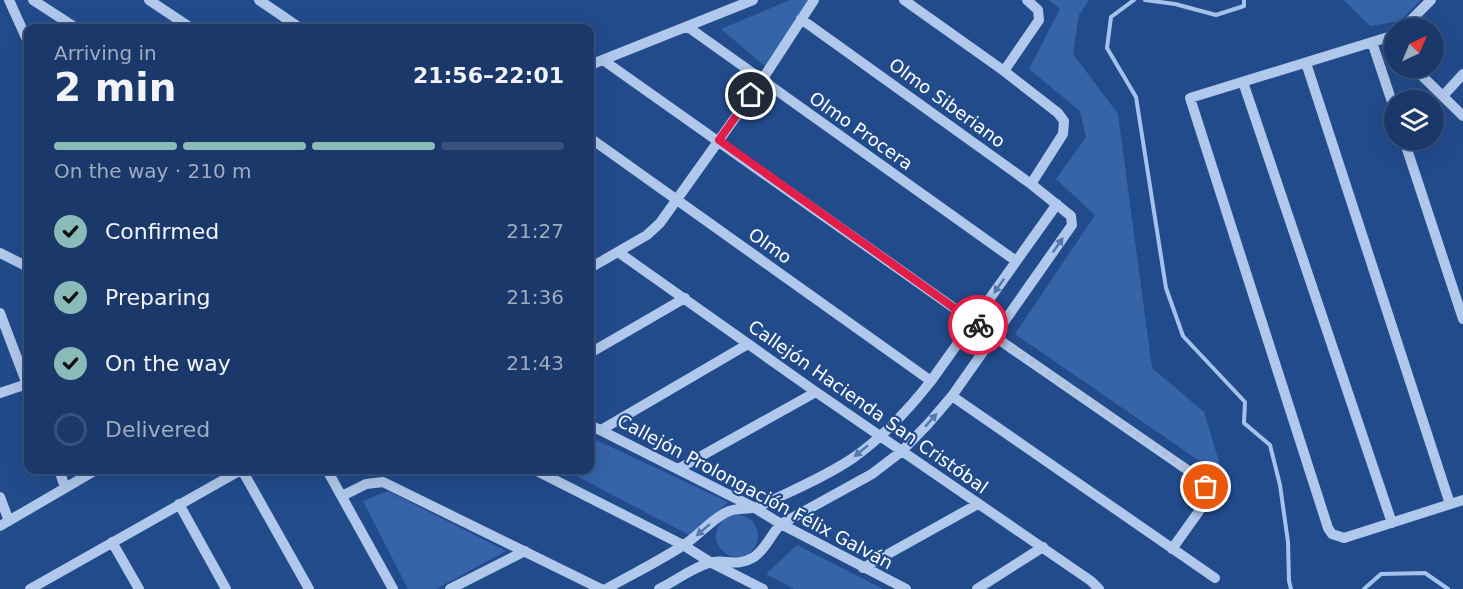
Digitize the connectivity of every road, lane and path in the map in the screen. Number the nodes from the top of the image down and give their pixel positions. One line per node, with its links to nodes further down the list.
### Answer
1 (9, 0): 16 (street)
2 (33, 0): 12 (street)
3 (149, 0): 13 (street)
4 (259, 0): 14 (street)
5 (753, 0): 15 (street)
6 (814, 0): 11 (street)
7 (904, 0): 22 (street)
8 (1027, 0): 22 (street)
9 (1431, 0): 10 (street)
10 (1413, 18)
11 (801, 19): 25 (street); 35 (street, Olmo Siberiano)
12 (70, 24)
13 (185, 24)
14 (294, 24)
15 (687, 27): 19 (street); 25 (street, Olmo Procera)
16 (24, 33)
17 (1384, 39): 18 (street)
18 (1372, 42): 21 (street); 27 (street)
19 (603, 60): 20 (street); 32 (street)
20 (594, 63)
21 (1306, 63): 26 (street); 73 (street)
22 (1005, 71): 35 (street)
23 (1463, 74): 29 (street)
24 (1424, 78): 28 (street)
25 (762, 80): 32 (street); 40 (street, Olmo Procera)
26 (1243, 82): 76 (street); 76 (street)
27 (1388, 90)
28 (1437, 90)
29 (1444, 95)
30 (1444, 97): 31 (street)
31 (1463, 116)
32 (719, 140): 36 (street); 46 (street)
33 (594, 141): 36 (street, Olmo)
34 (1407, 150): 45 (street)
35 (1031, 184): 37 (street, Olmo Siberiano)
36 (677, 200): 38 (street); 51 (street, Olmo)
37 (1057, 204): 40 (street); 47 (street, Olmo Siberiano, one-way to 37)
38 (618, 252): 42 (street); 43 (street, Callejón Hacienda San Cristóbal)
39 (0, 253): 41 (street)
40 (1016, 261): 46 (street, one-way to 46)
41 (24, 265)
42 (594, 266)
43 (685, 298): 48 (street, Callejón Hacienda San Cristóbal); 49 (street)
44 (0, 313): 50 (street)
45 (1463, 319)
46 (974, 322): 47 (street); 51 (street)
47 (995, 337): 55 (street); 81 (street)
48 (748, 344): 53 (street, Callejón Hacienda San Cristóbal); 57 (street)
49 (594, 351)
50 (24, 375)
51 (931, 381): 58 (street)
52 (24, 386): 54 (street)
53 (816, 392): 58 (street, Callejón Hacienda San Cristóbal); 60 (street)
54 (0, 393)
55 (952, 396): 59 (street, one-way to 55); 81 (street)
56 (594, 427): 57 (street, Callejón Prolongación Félix Galván)
57 (601, 430): 60 (street, Callejón Prolongación Félix Galván)
58 (880, 436): 59 (street, Callejón Hacienda San Cristóbal); 74 (street, one-way to 74)
59 (902, 451): 72 (street, Callejón Hacienda San Cristóbal); 77 (street)
60 (678, 469): 74 (street, Callejón Prolongación Félix Galván)
61 (60, 474): 67 (street)
62 (89, 474): 67 (street)
63 (234, 474): 71 (street)
64 (243, 474): 91 (street)
65 (329, 474): 68 (street)
66 (543, 474): 79 (street)
67 (65, 487): 75 (street)
68 (342, 496): 82 (street); 92 (street)
69 (0, 497): 75 (street)
70 (1463, 500): 73 (street)
71 (179, 504): 78 (street); 90 (street)
72 (978, 504): 80 (street, Callejón Hacienda San Cristóbal); 84 (street)
73 (1450, 504): 76 (street)
74 (755, 508): 77 (street, Callejón Prolongación Félix Galván); 79 (street, one-way to 79)
75 (4, 523)
76 (1392, 523)
77 (781, 524): 83 (street); 84 (street, Callejón Prolongación Félix Galván)
78 (112, 542): 85 (street); 89 (street)
79 (683, 545): 83 (street); 95 (street)
80 (1043, 547): 99 (street); 100 (street, Callejón Hacienda San Cristóbal)
81 (1172, 549): 86 (street)
82 (525, 551): 93 (street); 94 (street)
83 (710, 562): 96 (street); 97 (street)
84 (863, 568): 98 (street, Callejón Prolongación Félix Galván)
85 (48, 578): 87 (street); 88 (street)
86 (1215, 578)
87 (30, 589)
88 (55, 589)
89 (139, 589)
90 (226, 589)
91 (309, 589)
92 (393, 589)
93 (450, 589)
94 (601, 589)
95 (606, 589)
96 (659, 589)
97 (763, 589)
98 (906, 589)
99 (977, 589)
100 (1099, 589)

